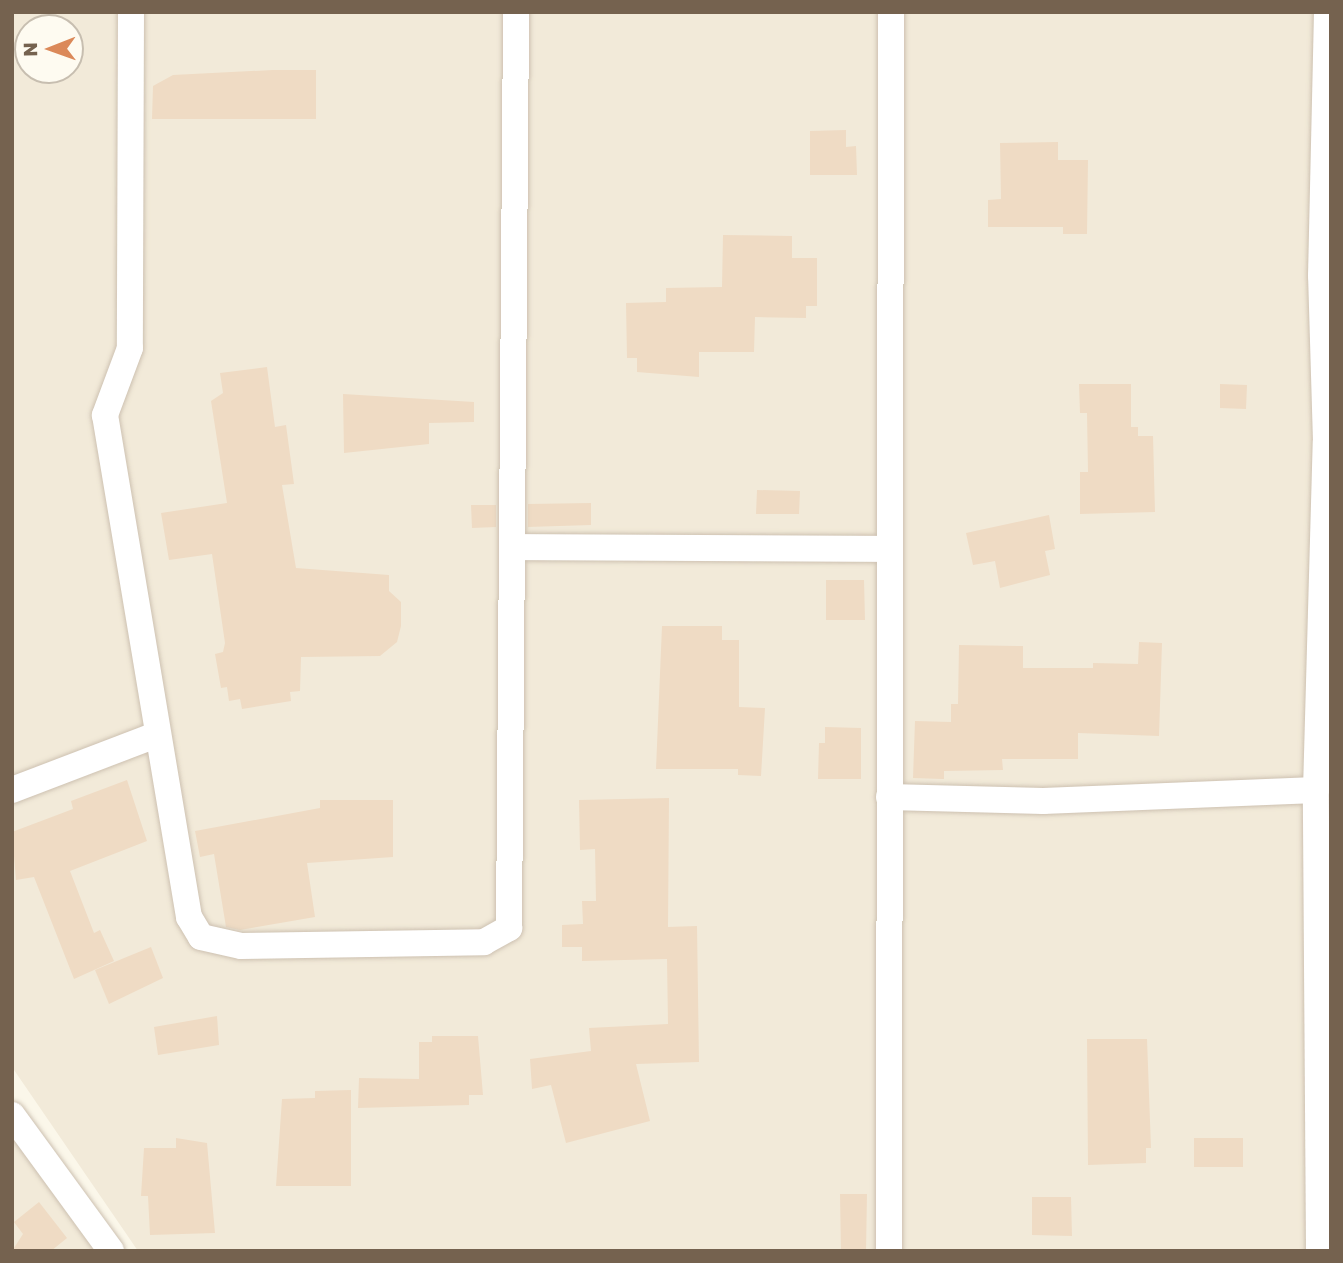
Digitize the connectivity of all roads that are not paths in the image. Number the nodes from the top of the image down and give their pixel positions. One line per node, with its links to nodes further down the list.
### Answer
1 (131, 12): 9 (street)
2 (516, 12): 7 (street)
3 (891, 12): 8 (street)
4 (1328, 12): 5 (street)
5 (1329, 41): 6 (street)
6 (1329, 442): 11 (street)
7 (513, 547): 8 (street); 9 (street)
8 (890, 549): 12 (street)
9 (156, 735): 10 (street)
10 (12, 790)
11 (1316, 790): 12 (street); 16 (street)
12 (889, 797): 15 (street)
13 (12, 1115): 14 (street)
14 (111, 1251)
15 (889, 1251)
16 (1319, 1251)

